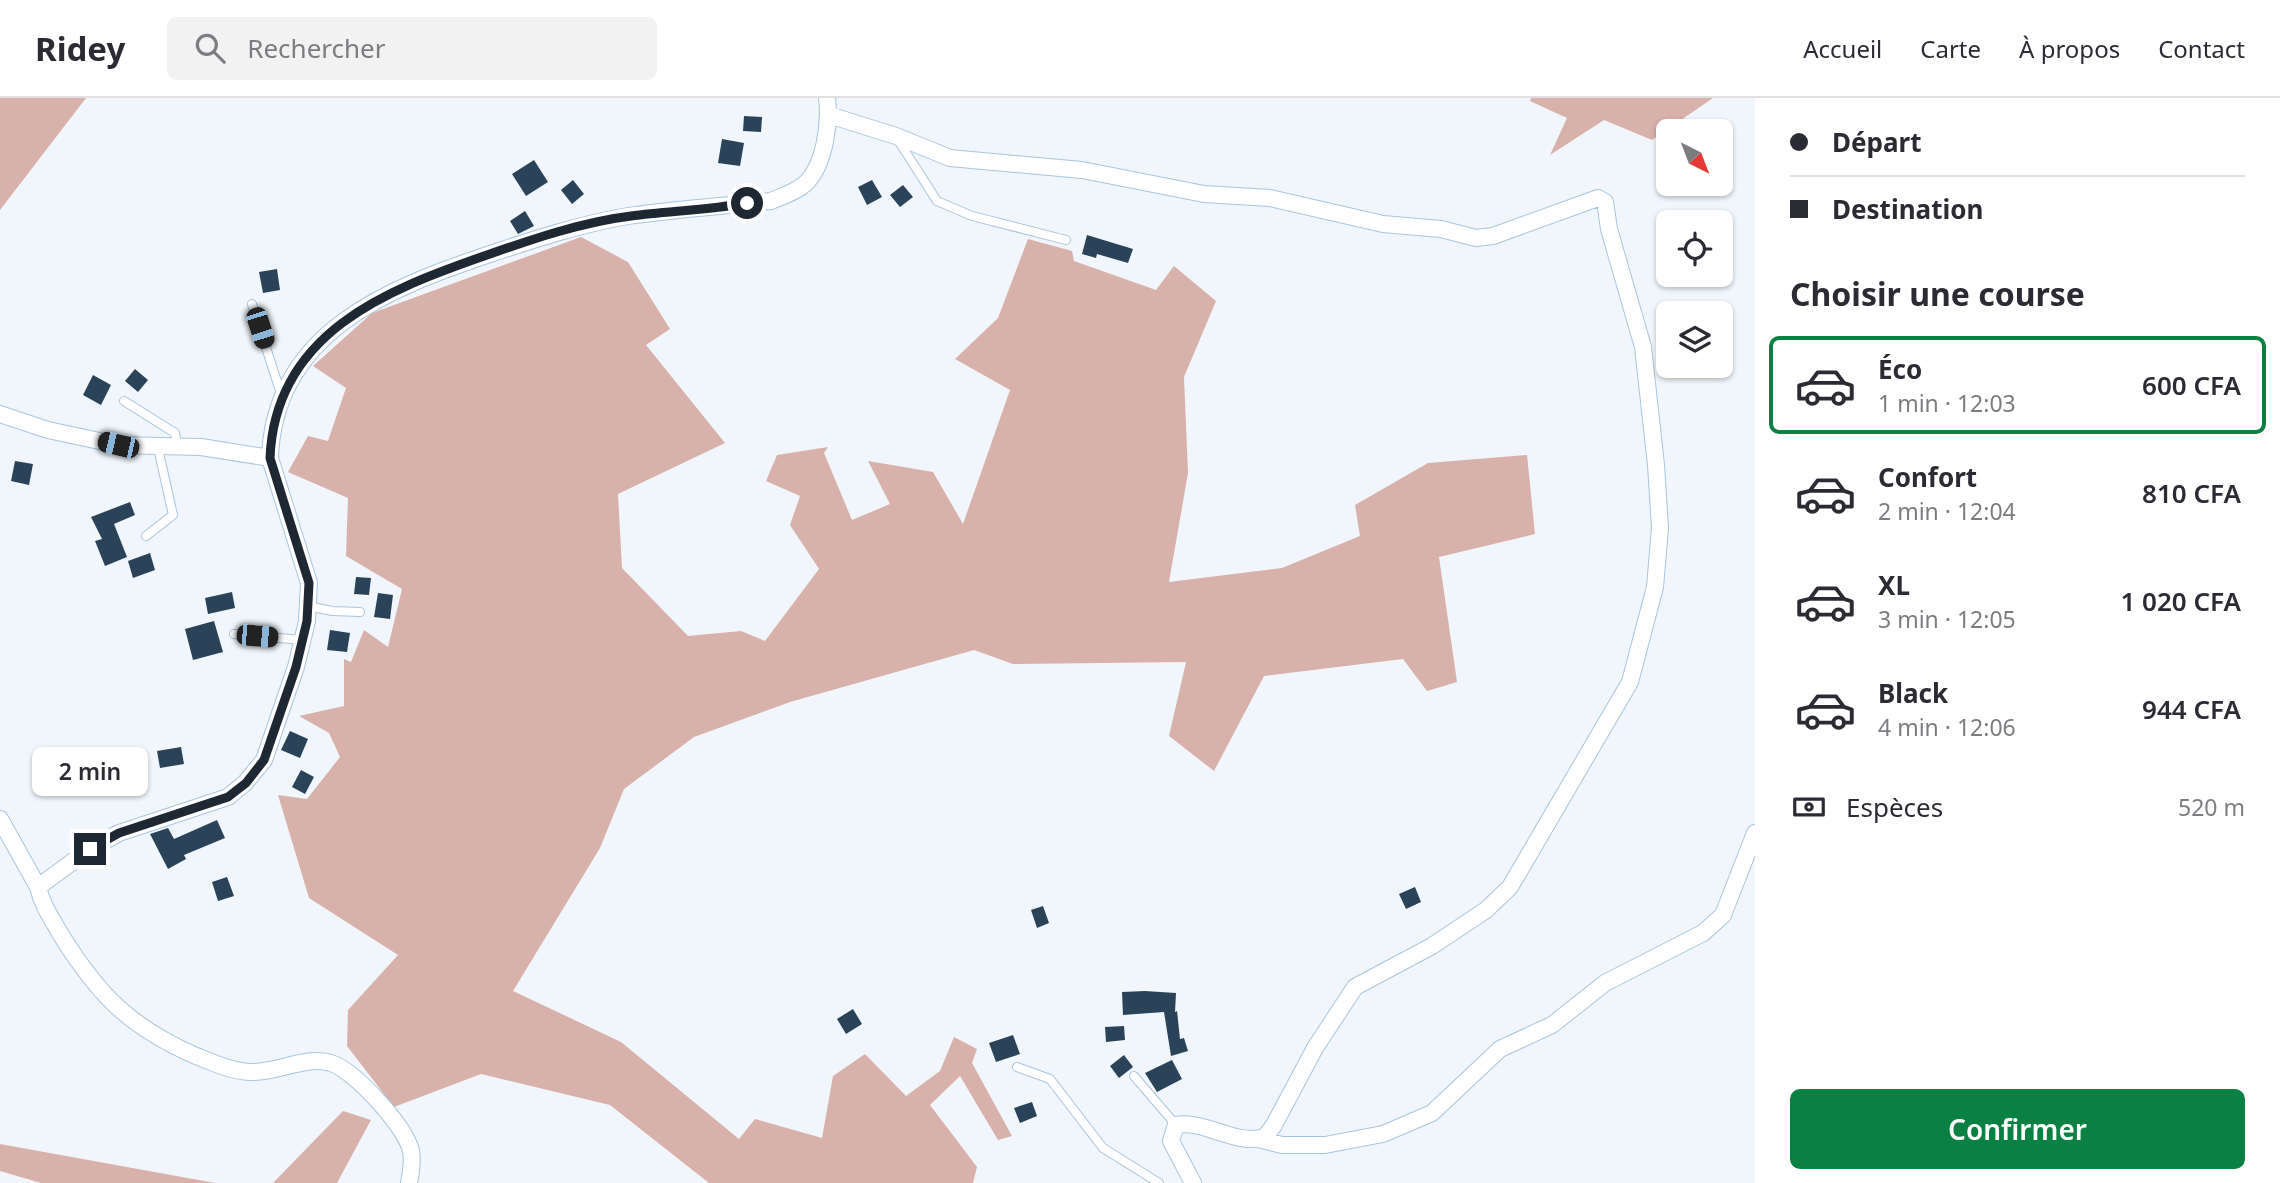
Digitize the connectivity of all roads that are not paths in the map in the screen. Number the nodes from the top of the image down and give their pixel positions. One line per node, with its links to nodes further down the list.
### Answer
1 (827, 98): 2 (street)
2 (829, 115): 3 (street); 6 (street)
3 (896, 136): 4 (lane); 25 (street)
4 (1066, 240)
5 (252, 304): 6 (lane)
6 (283, 400): 9 (street)
7 (124, 401): 10 (lane)
8 (0, 414): 11 (street)
9 (271, 438): 12 (street); 13 (street)
10 (177, 446): 11 (street); 12 (street)
11 (158, 448): 14 (lane)
12 (248, 453): 13 (street)
13 (270, 458): 15 (street)
14 (146, 536)
15 (308, 606): 16 (lane); 18 (street)
16 (360, 612)
17 (234, 634): 18 (lane)
18 (302, 640): 21 (street)
19 (0, 819): 21 (street)
20 (1755, 833): 25 (street)
21 (38, 887): 26 (street)
22 (1017, 1067): 27 (lane)
23 (1133, 1076): 24 (lane)
24 (1176, 1125): 25 (street); 28 (street)
25 (1258, 1139)
26 (409, 1183)
27 (1159, 1183)
28 (1193, 1183)

